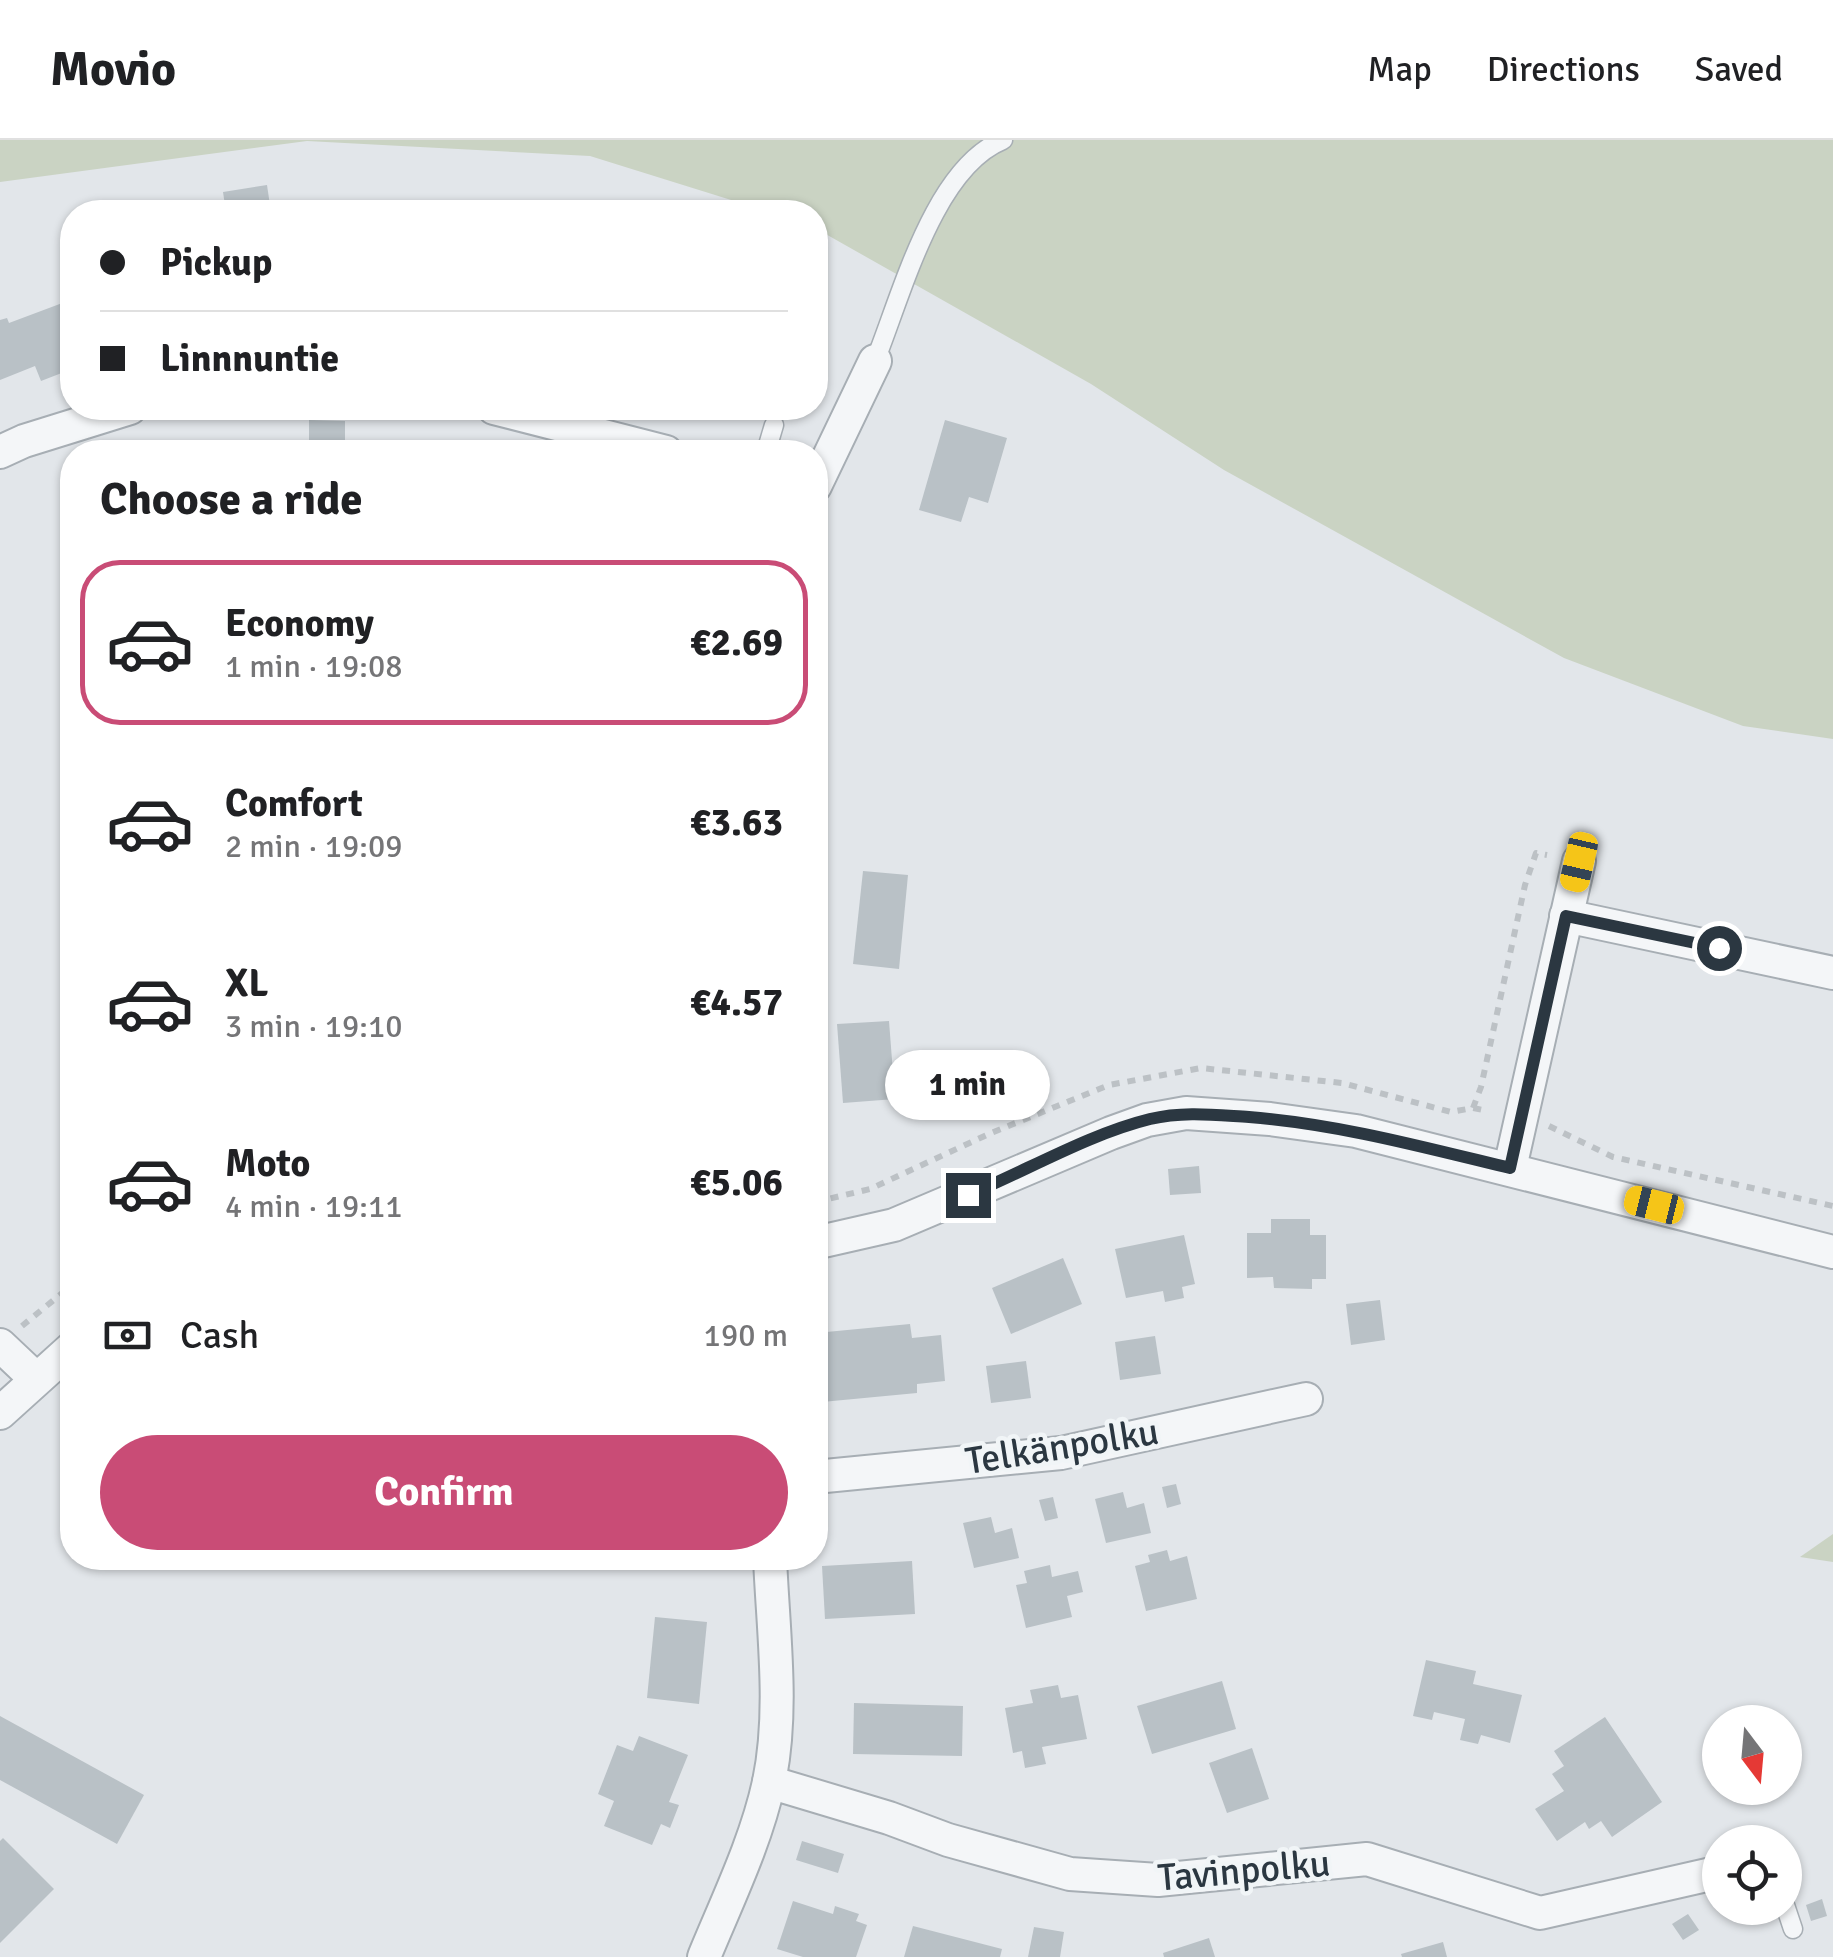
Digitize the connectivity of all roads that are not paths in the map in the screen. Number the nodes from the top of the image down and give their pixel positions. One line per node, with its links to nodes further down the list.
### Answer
1 (1004, 140): 2 (lane)
2 (875, 361): 9 (street)
3 (90, 420): 8 (street)
4 (541, 420): 6 (street)
5 (774, 425): 7 (lane)
6 (619, 440)
7 (770, 440)
8 (0, 452)
9 (828, 459)
10 (1579, 862): 11 (street)
11 (1566, 916): 12 (street); 13 (street)
12 (1833, 973)
13 (1510, 1168): 14 (street); 15 (street)
14 (828, 1240)
15 (1833, 1252)
16 (1, 1346): 18 (street)
17 (60, 1359): 18 (street)
18 (36, 1380): 20 (street)
19 (1306, 1399): 21 (street, Telkänpolku)
20 (0, 1413)
21 (828, 1476)
22 (771, 1570): 23 (street)
23 (769, 1782): 24 (street, Tavinpolku); 27 (street)
24 (1702, 1876)
25 (1792, 1925): 26 (lane)
26 (1793, 1929)
27 (704, 1957)

